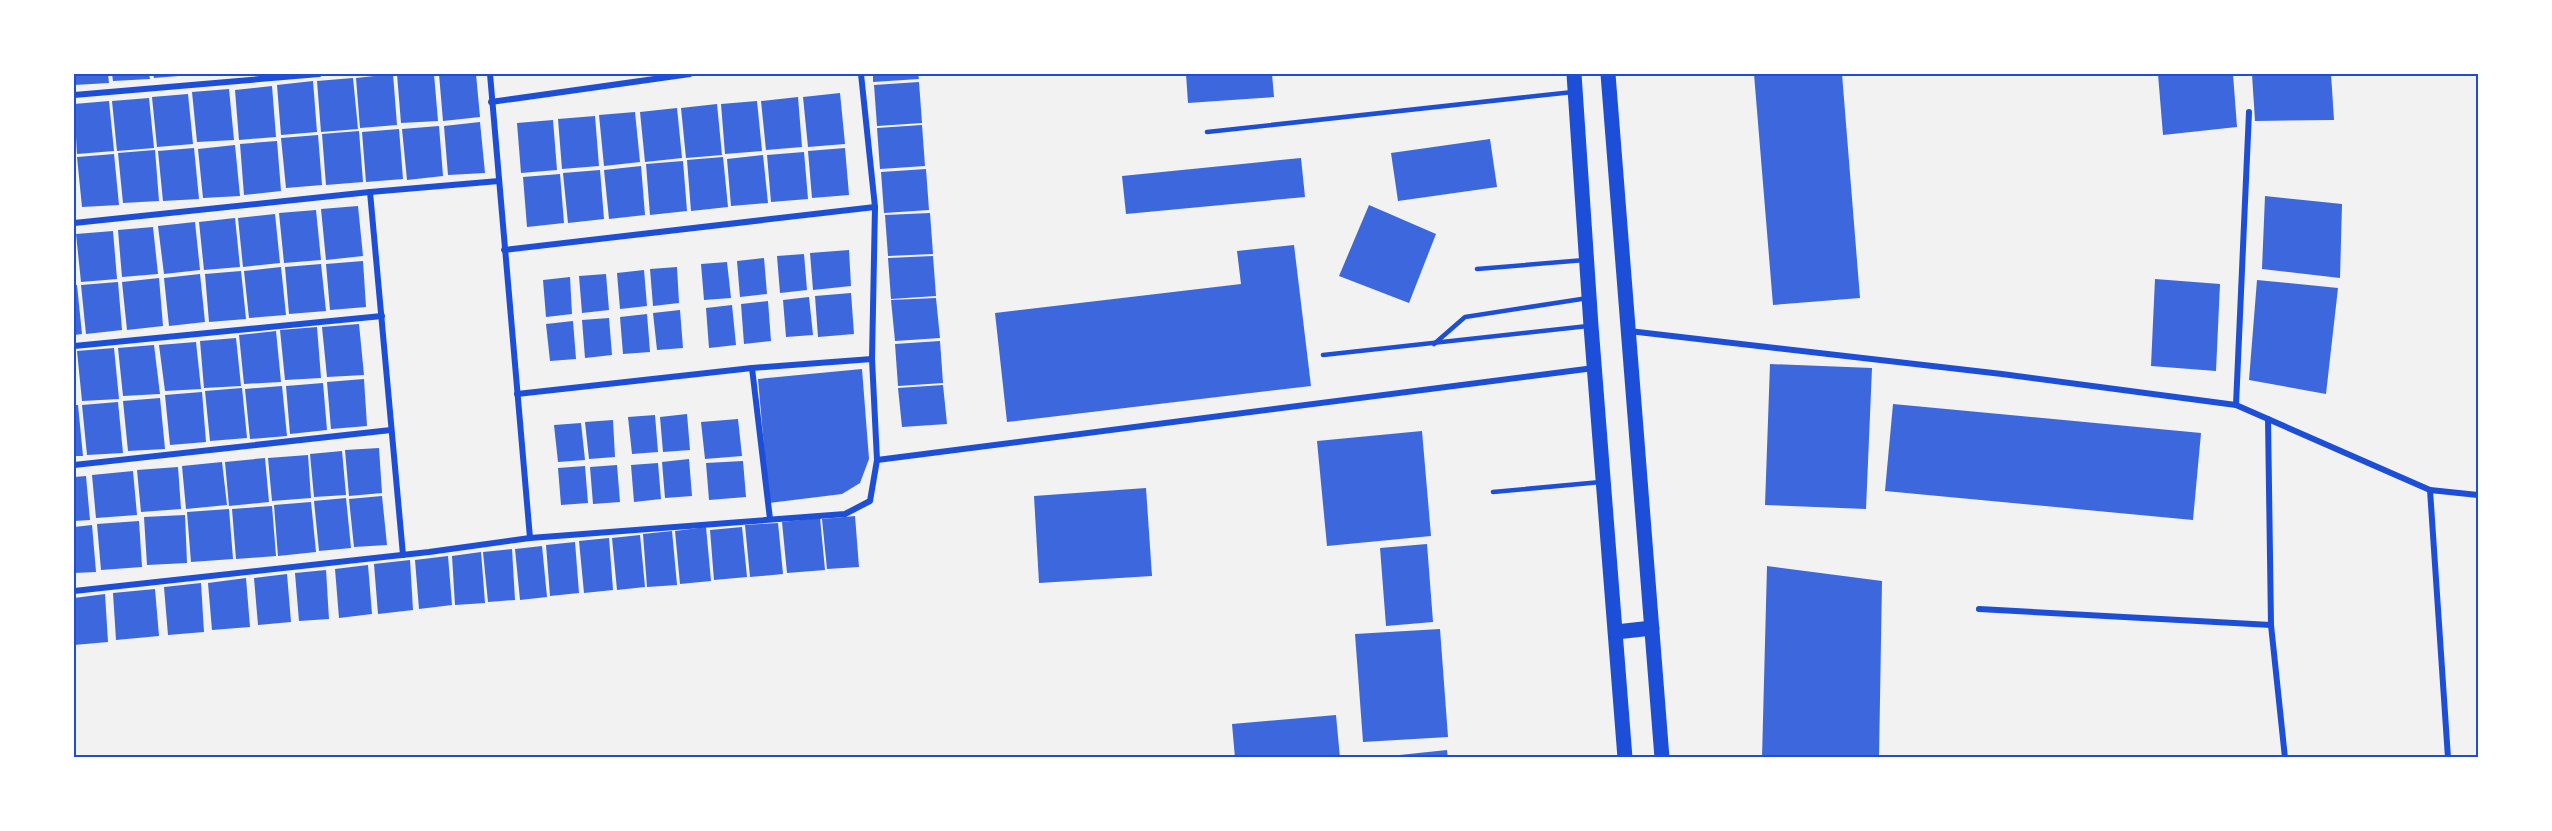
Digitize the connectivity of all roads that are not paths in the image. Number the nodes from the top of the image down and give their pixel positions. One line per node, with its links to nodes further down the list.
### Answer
1 (319, 74): 8 (street)
2 (490, 74): 9 (street)
3 (690, 74): 9 (street)
4 (861, 74): 14 (street)
5 (1574, 74): 7 (main road)
6 (1608, 74): 22 (main road)
7 (1575, 92): 11 (lane); 17 (main road)
8 (74, 95)
9 (492, 102): 12 (street)
10 (2249, 112): 30 (street)
11 (1207, 132)
12 (499, 181): 13 (street); 16 (street)
13 (370, 192): 15 (street); 20 (street)
14 (875, 207): 16 (street); 26 (street)
15 (74, 223)
16 (504, 250): 29 (street)
17 (1587, 259): 18 (lane); 19 (main road)
18 (1477, 269)
19 (1590, 298): 21 (main road); 23 (lane)
20 (382, 316): 24 (street); 32 (street)
21 (1591, 326): 23 (lane); 28 (main road)
22 (1629, 332): 30 (street); 45 (main road)
23 (1434, 344): 25 (lane)
24 (74, 346)
25 (1323, 356)
26 (872, 359): 27 (street); 33 (street)
27 (752, 368): 29 (street); 39 (street)
28 (1594, 368): 33 (street); 35 (main road)
29 (517, 394): 40 (street)
30 (2236, 405): 31 (street)
31 (2268, 419): 36 (street); 44 (street)
32 (391, 429): 34 (street); 41 (street)
33 (877, 460): 39 (street)
34 (74, 465)
35 (1604, 482): 37 (lane); 46 (main road)
36 (2430, 490): 38 (street); 50 (street)
37 (1493, 492)
38 (2478, 495)
39 (770, 519): 40 (street)
40 (530, 538): 41 (street)
41 (403, 555): 42 (street)
42 (74, 591)
43 (1979, 609): 44 (street)
44 (2271, 625): 49 (street)
45 (1652, 628): 46 (main road); 48 (main road)
46 (1616, 632): 47 (main road)
47 (1625, 758)
48 (1662, 758)
49 (2285, 758)
50 (2448, 758)

